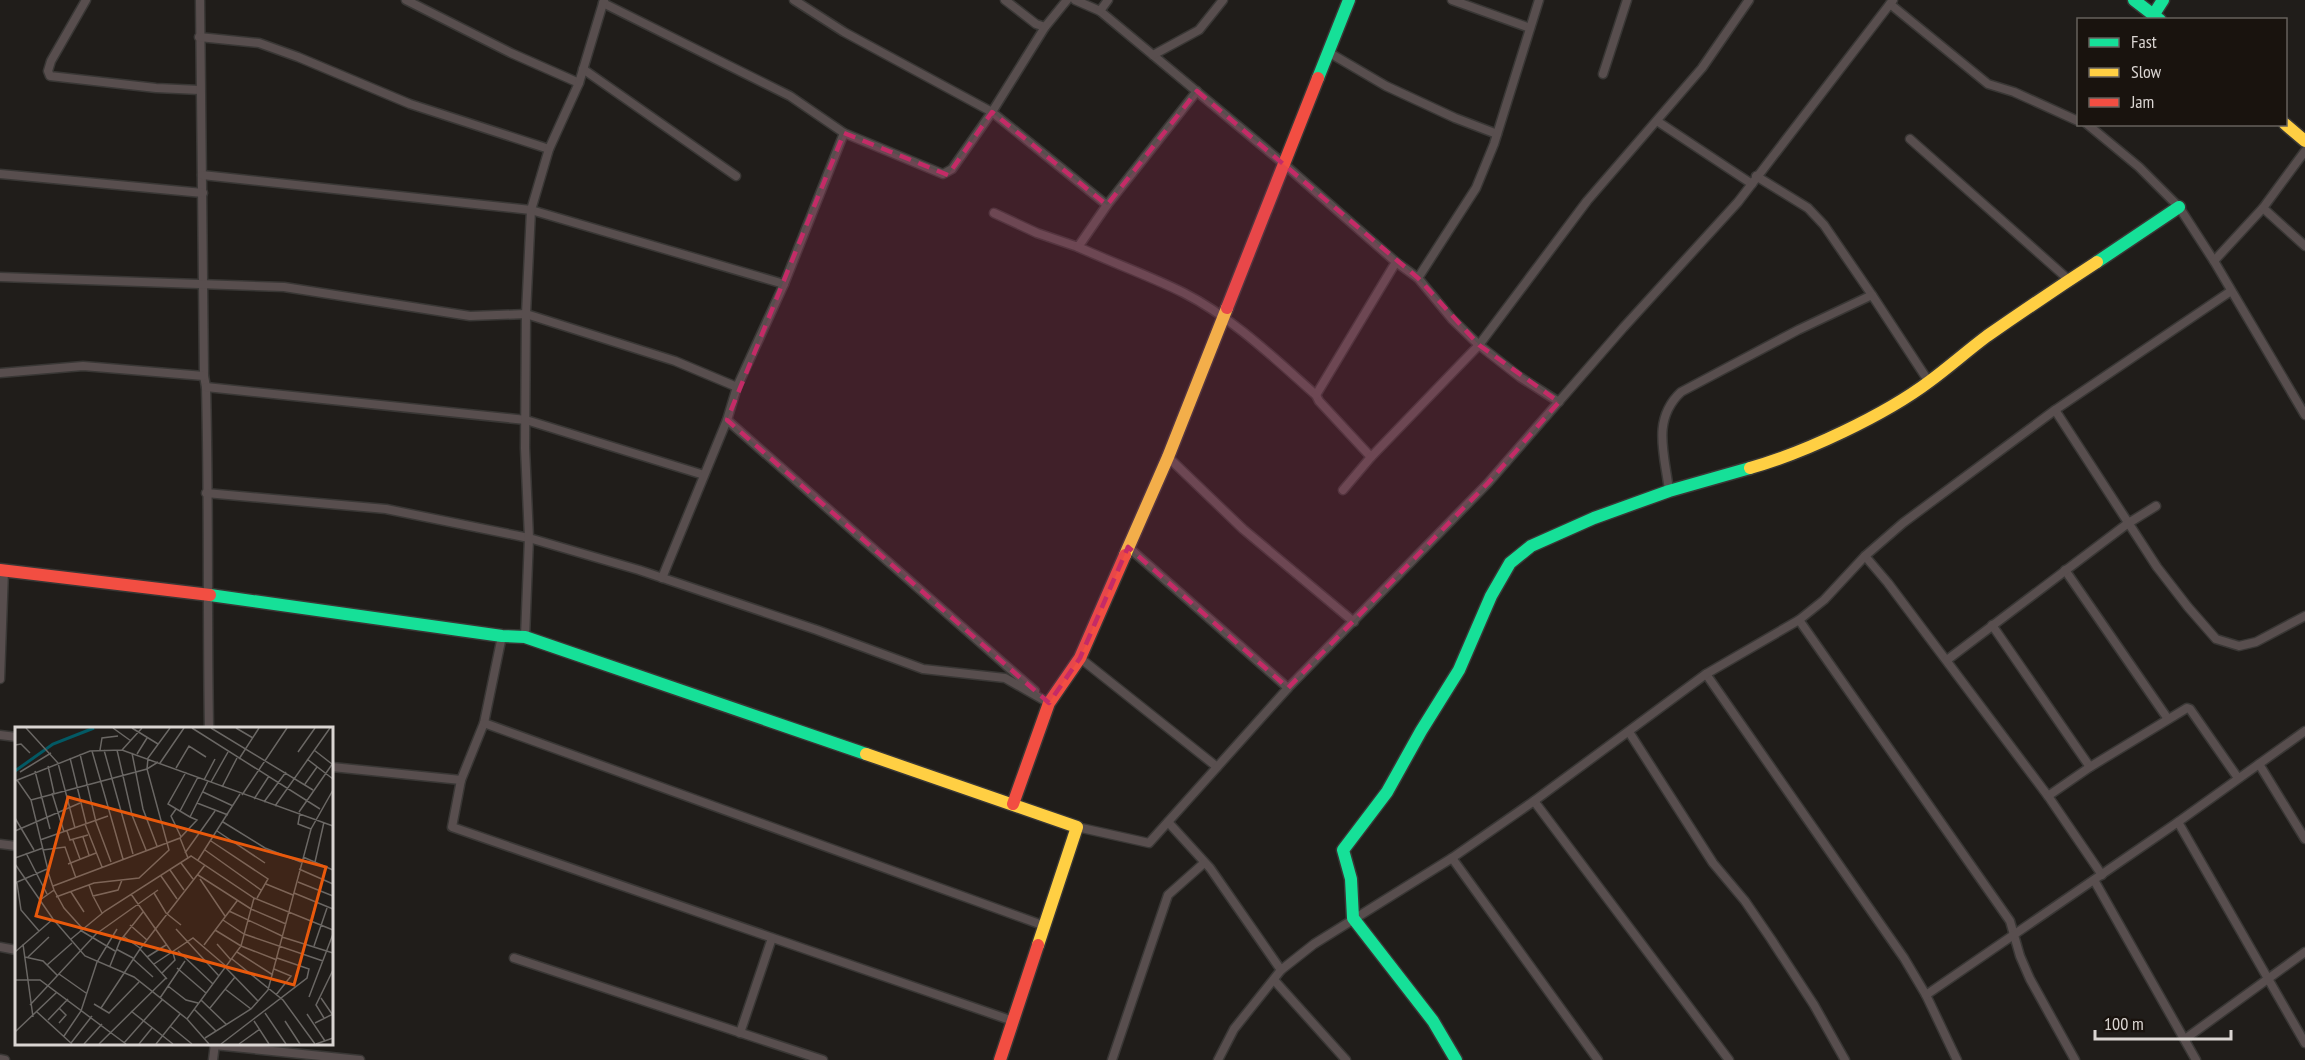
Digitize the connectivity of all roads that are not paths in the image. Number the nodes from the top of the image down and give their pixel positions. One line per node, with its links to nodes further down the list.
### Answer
1 (86, 0): 30 (street)
2 (200, 0): 24 (street)
3 (406, 0): 29 (street)
4 (794, 0): 32 (street)
5 (1005, 0): 22 (street)
6 (1067, 0): 22 (street)
7 (1077, 0): 20 (street)
8 (1108, 0): 20 (street)
9 (1223, 0): 26 (street)
10 (1349, 0): 25 (street)
11 (1452, 0): 19 (street)
12 (1539, 0): 23 (street)
13 (1627, 0): 28 (street)
14 (1749, 0): 34 (street)
15 (2134, 0): 21 (street)
16 (2163, 0): 21 (street)
17 (603, 2): 27 (street); 37 (street)
18 (1891, 2): 33 (street); 47 (street)
19 (1474, 4): 23 (street)
20 (1100, 11): 26 (street)
21 (2157, 17)
22 (1045, 27): 32 (street)
23 (1530, 28): 38 (street)
24 (199, 37): 30 (street); 41 (street)
25 (1328, 52): 38 (street); 43 (street)
26 (1153, 55): 31 (street)
27 (583, 69): 29 (street); 46 (street)
28 (1603, 74)
29 (579, 83): 41 (street)
30 (200, 90): 45 (street)
31 (1197, 91): 43 (street); 49 (street)
32 (992, 112): 37 (street); 49 (street)
33 (2077, 120)
34 (1657, 121): 47 (street); 67 (street)
35 (2089, 126): 50 (street)
36 (2287, 126): 40 (street)
37 (844, 133): 61 (street)
38 (1497, 134): 59 (street)
39 (1911, 139): 60 (street)
40 (2305, 141)
41 (549, 149): 52 (street)
42 (2305, 151): 51 (street)
43 (1284, 164): 57 (street); 66 (street)
44 (0, 174): 48 (street)
45 (202, 175): 48 (street); 52 (street)
46 (736, 176)
47 (1754, 180): 64 (street); 74 (street)
48 (202, 193): 62 (street)
49 (1107, 205): 55 (street)
50 (2179, 207): 56 (street); 60 (street)
51 (2263, 208): 54 (street); 56 (street)
52 (531, 210): 61 (street); 65 (street)
53 (994, 213): 55 (street)
54 (2305, 246)
55 (1078, 247): 66 (street)
56 (2214, 261): 63 (street)
57 (1396, 262): 59 (street); 73 (street)
58 (0, 277): 62 (street)
59 (1418, 278): 67 (street)
60 (2069, 280): 70 (street)
61 (784, 284): 72 (street)
62 (203, 286): 65 (street); 69 (street)
63 (2231, 291): 75 (street); 76 (street)
64 (1872, 295): 70 (street); 83 (street)
65 (526, 314): 72 (street); 77 (street)
66 (1224, 319): 73 (street); 79 (street)
67 (1479, 345): 74 (street); 80 (street)
68 (0, 373): 69 (street)
69 (204, 376): 71 (street)
70 (1929, 382): 83 (street)
71 (206, 387): 77 (street); 84 (street)
72 (737, 387): 78 (street)
73 (1316, 395): 80 (street)
74 (1559, 402): 96 (street)
75 (2055, 410): 86 (street); 89 (street)
76 (2305, 415)
77 (526, 420): 81 (street); 87 (street)
78 (727, 420): 81 (street); 105 (street)
79 (1168, 457): 88 (street); 96 (street)
80 (1371, 457): 82 (street)
81 (704, 475): 92 (street)
82 (1343, 490)
83 (1670, 491): 132 (street)
84 (206, 493): 87 (street); 93 (street)
85 (2156, 506): 86 (street)
86 (2127, 524): 91 (street); 94 (street)
87 (529, 538): 92 (street); 99 (street)
88 (1128, 547): 100 (street); 104 (street)
89 (1865, 556): 95 (street); 101 (street)
90 (2, 570): 93 (street); 103 (street)
91 (2065, 570): 97 (street); 106 (street)
92 (662, 578): 105 (street)
93 (206, 595): 98 (street); 108 (street)
94 (2305, 615)
95 (1799, 620): 102 (street); 134 (street)
96 (1354, 622): 104 (street)
97 (1992, 625): 101 (street); 116 (street)
98 (502, 636): 99 (street); 107 (street)
99 (525, 637): 121 (street)
100 (1080, 658): 105 (street); 115 (street)
101 (1947, 660): 119 (street)
102 (1706, 674): 110 (street); 143 (street)
103 (0, 679)
104 (1288, 688): 115 (street)
105 (1049, 703): 121 (street)
106 (2168, 719): 116 (street); 117 (street)
107 (484, 723): 118 (street); 133 (street)
108 (208, 727)
109 (2305, 731): 113 (street)
110 (1629, 732): 120 (street); 162 (street)
111 (0, 735): 112 (street)
112 (15, 737)
113 (2259, 764): 117 (street); 125 (street)
114 (333, 767): 118 (street)
115 (1217, 767): 122 (street)
116 (2090, 767): 119 (street)
117 (2238, 778): 123 (street)
118 (461, 780): 135 (street)
119 (2048, 796): 130 (street)
120 (1534, 801): 128 (street); 161 (street)
121 (1013, 804): 124 (street)
122 (1168, 822): 124 (street); 129 (street)
123 (2178, 822): 130 (street); 141 (street)
124 (1077, 827): 133 (street)
125 (2305, 839)
126 (0, 844): 127 (street)
127 (15, 846)
128 (1452, 858): 132 (street); 160 (street)
129 (1204, 862): 140 (street); 157 (street)
130 (2102, 875): 131 (street)
131 (2094, 880): 134 (street); 146 (street)
132 (1353, 918): 140 (street); 159 (street)
133 (1045, 926): 144 (street)
134 (2015, 934): 143 (street); 164 (street)
135 (772, 938): 144 (street); 145 (street)
136 (0, 947): 137 (street)
137 (15, 950)
138 (2305, 952): 141 (street)
139 (514, 958): 145 (street)
140 (1281, 970): 142 (street)
141 (2267, 978): 146 (street); 147 (street)
142 (1274, 980): 150 (street); 158 (street)
143 (1926, 995): 163 (street)
144 (1013, 1021): 156 (street)
145 (740, 1033): 155 (street)
146 (2185, 1039): 165 (street)
147 (2305, 1043)
148 (214, 1045): 153 (street)
149 (223, 1045): 154 (street)
150 (1341, 1058)
151 (0, 1059): 152 (street)
152 (5, 1060)
153 (213, 1060)
154 (360, 1060)
155 (823, 1060)
156 (1000, 1060)
157 (1112, 1060)
158 (1218, 1060)
159 (1456, 1060)
160 (1598, 1060)
161 (1729, 1060)
162 (1845, 1060)
163 (1957, 1060)
164 (2075, 1060)
165 (2196, 1060)

